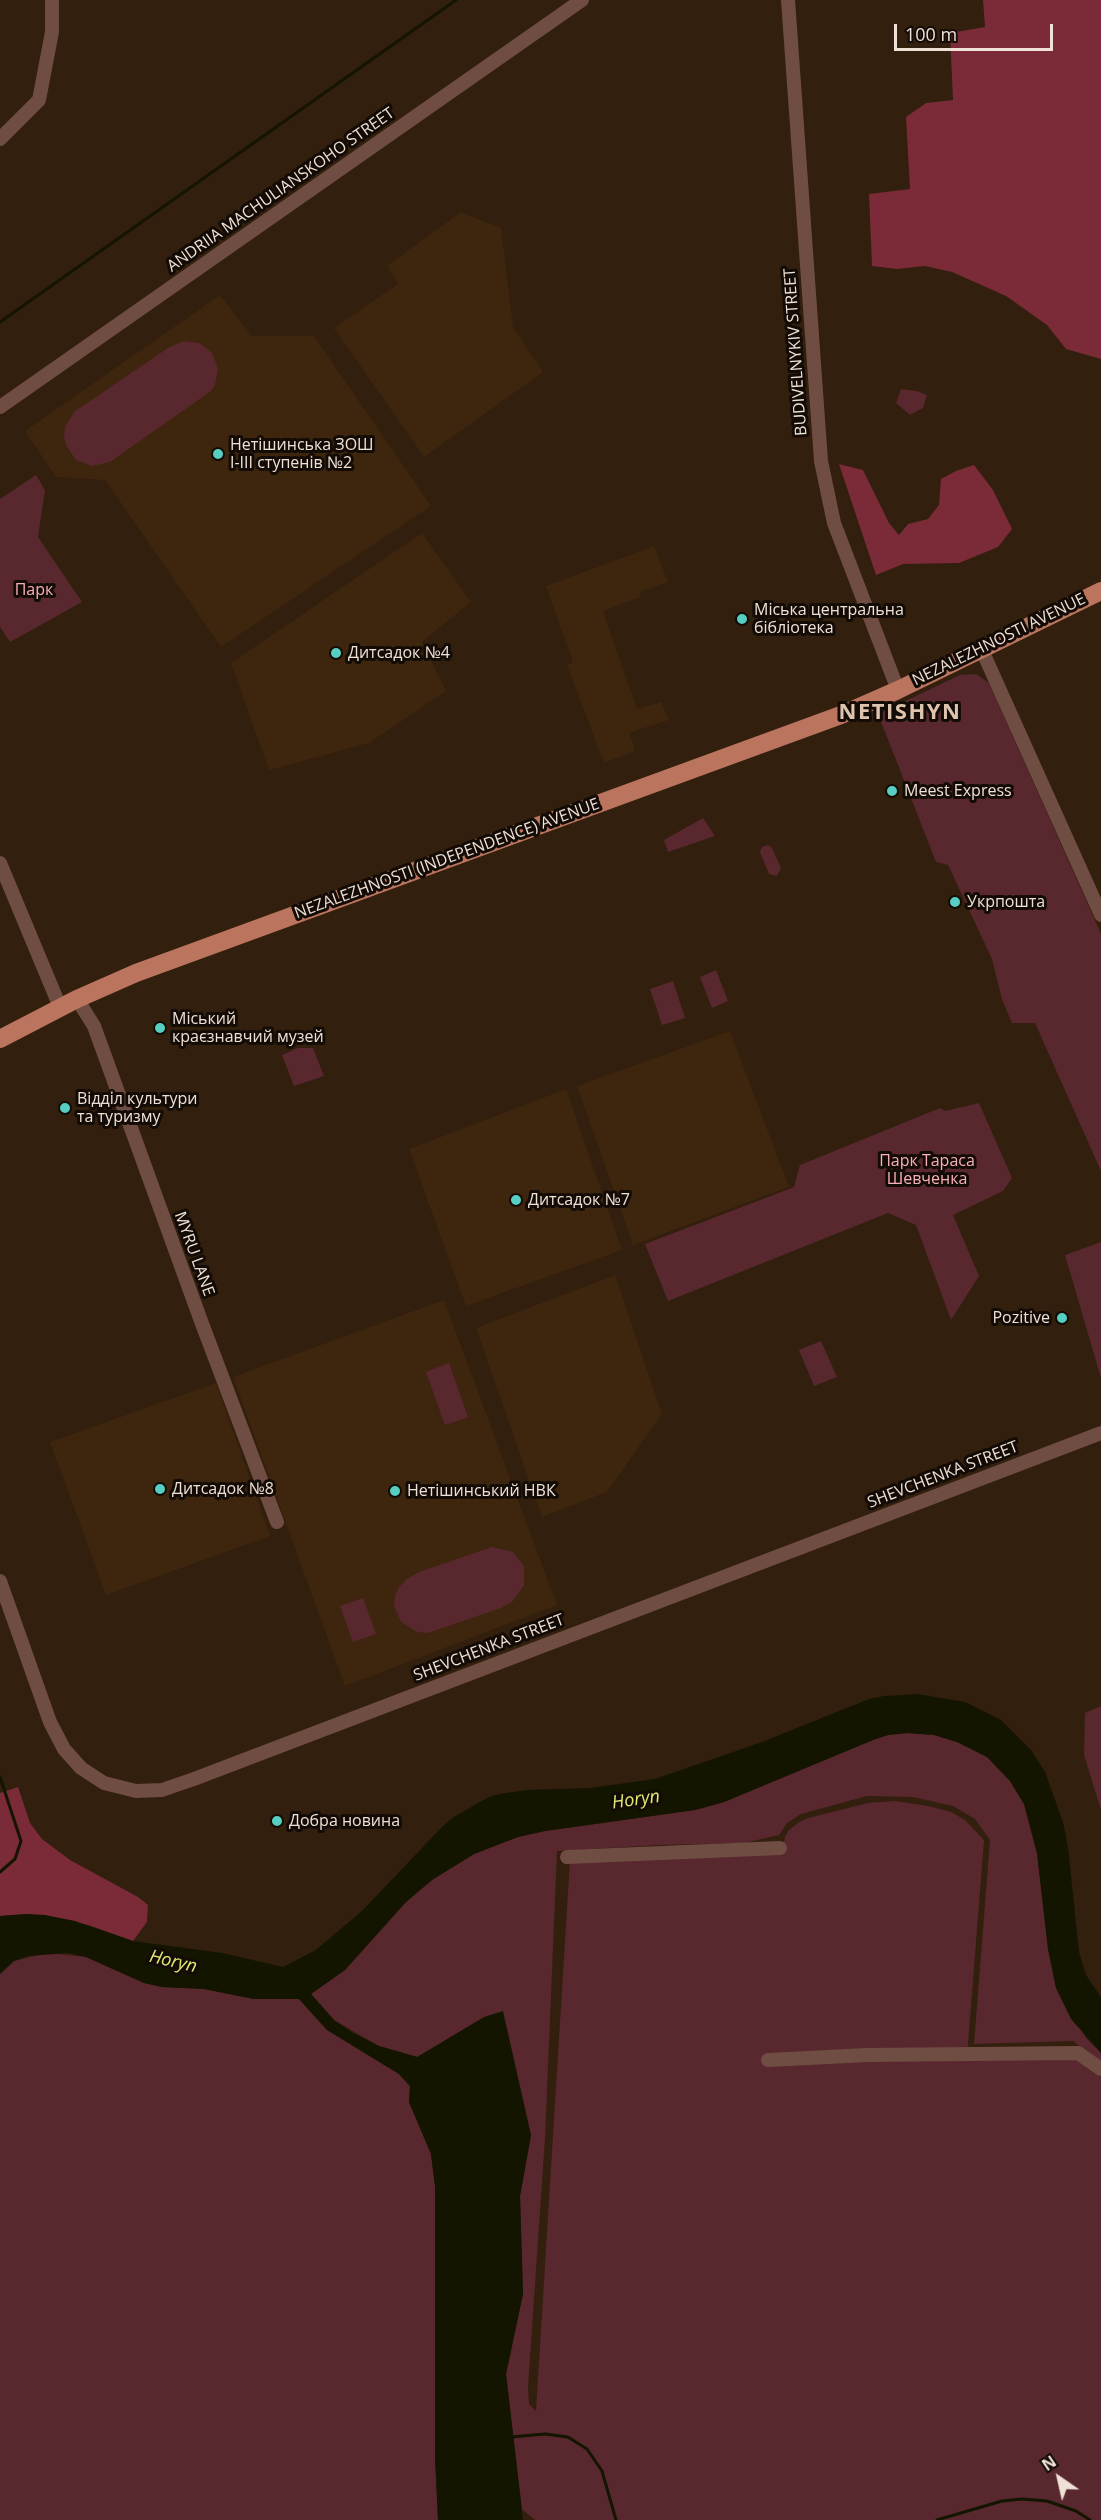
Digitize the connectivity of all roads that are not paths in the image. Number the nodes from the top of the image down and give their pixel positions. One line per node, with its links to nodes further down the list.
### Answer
1 (52, 0): 4 (street)
2 (582, 0): 5 (street, ANDRIIA MACHULIANSKOHO STREET)
3 (788, 0): 8 (street, BUDIVELNYKIV STREET)
4 (0, 139)
5 (0, 407)
6 (1101, 591): 7 (main road, NEZALEZHNOSTI AVENUE)
7 (981, 648): 8 (main road, NEZALEZHNOSTI AVENUE); 10 (street)
8 (898, 690): 11 (main road, NEZALEZHNOSTI (INDEPENDENCE) AVENUE)
9 (0, 863): 12 (street)
10 (1101, 915)
11 (77, 999): 12 (main road, NEZALEZHNOSTI (INDEPENDENCE) AVENUE); 15 (street, MYRU LANE)
12 (60, 1007): 13 (main road, NEZALEZHNOSTI (INDEPENDENCE) AVENUE)
13 (0, 1039)
14 (1101, 1433): 16 (street, SHEVCHENKA STREET)
15 (277, 1522)
16 (0, 1581)
17 (780, 1848): 18 (street)
18 (567, 1857)
19 (768, 2060): 20 (street)
20 (1101, 2069)

